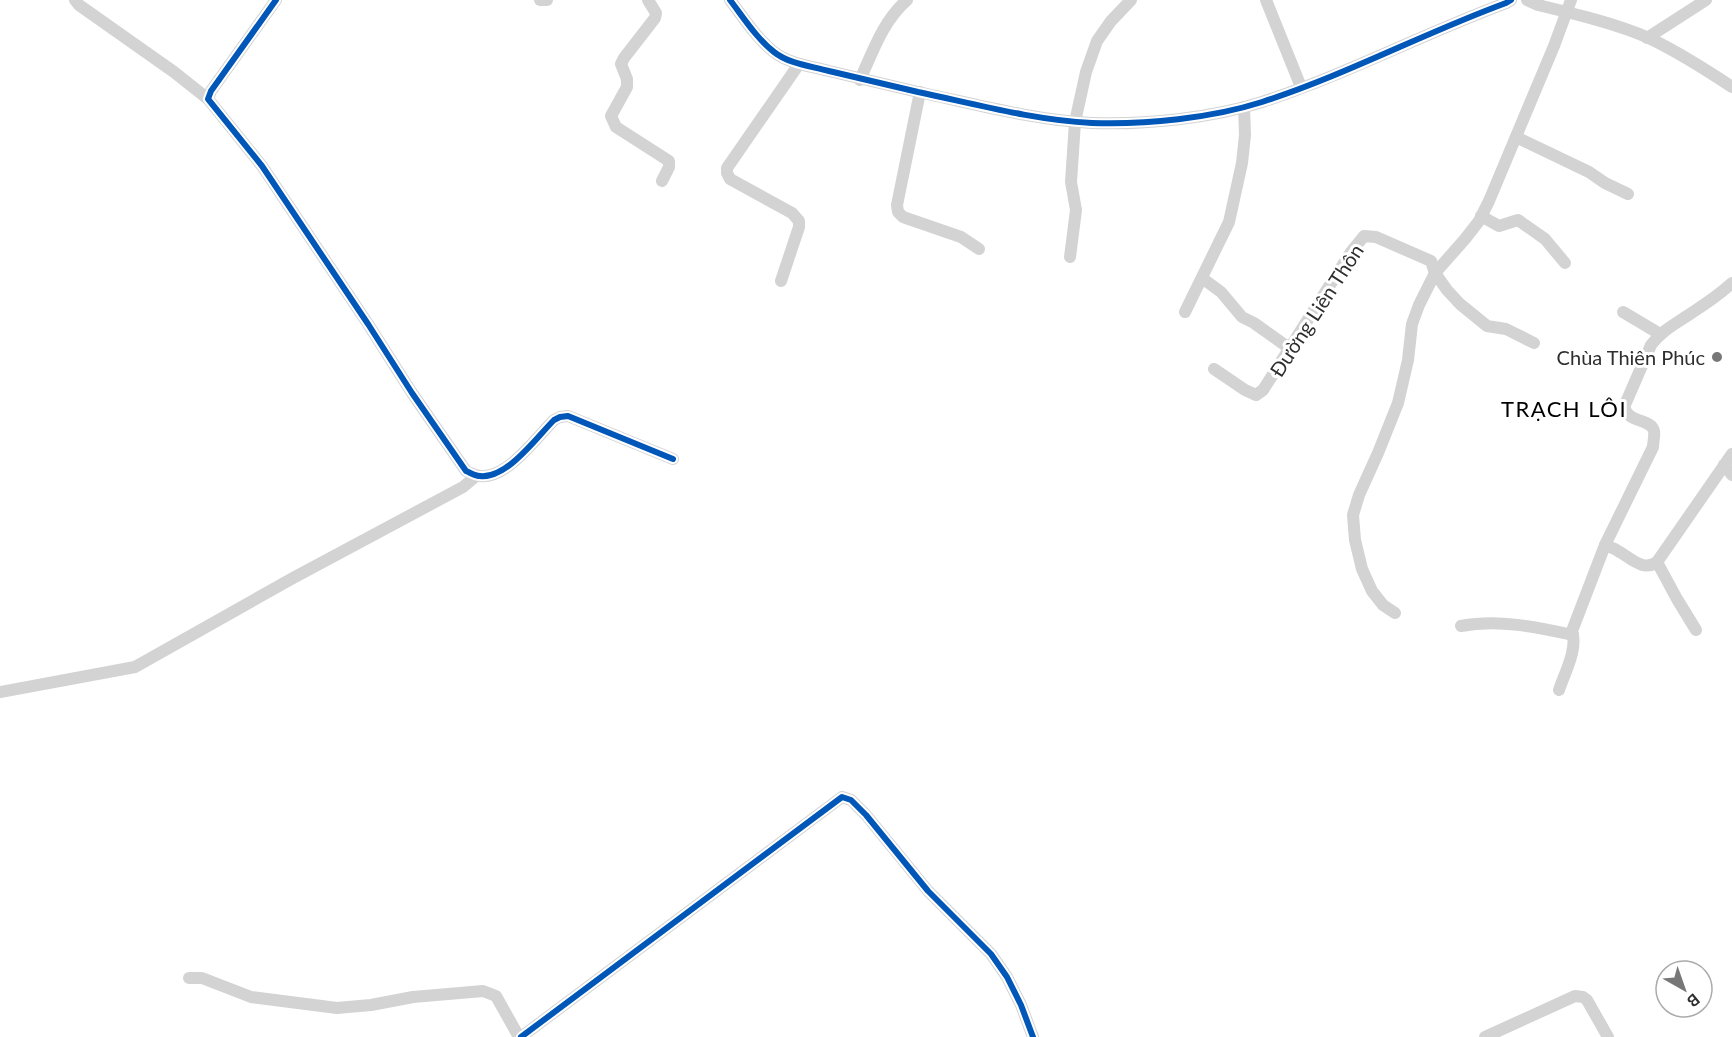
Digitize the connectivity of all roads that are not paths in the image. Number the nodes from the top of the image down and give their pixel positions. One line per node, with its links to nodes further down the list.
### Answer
1 (75, 0): 20 (street)
2 (276, 0): 20 (street)
3 (540, 0): 4 (street)
4 (547, 0)
5 (648, 0): 24 (street)
6 (730, 0): 15 (street)
7 (907, 0): 16 (street)
8 (1131, 0): 22 (street)
9 (1266, 0): 17 (street)
10 (1511, 0): 17 (street)
11 (1527, 0): 13 (street)
12 (1706, 0): 14 (street)
13 (1569, 6): 14 (street); 23 (street)
14 (1647, 38): 18 (street)
15 (800, 64): 16 (street); 32 (street)
16 (860, 80): 19 (street)
17 (1301, 87): 21 (street)
18 (1732, 87)
19 (920, 92): 22 (street); 27 (street)
20 (208, 99): 43 (street)
21 (1244, 107): 22 (street); 31 (street)
22 (1075, 122): 28 (street)
23 (1516, 137): 25 (street); 26 (street)
24 (662, 181)
25 (1628, 194)
26 (1481, 216): 29 (street); 30 (street)
27 (979, 249)
28 (1070, 257)
29 (1565, 263)
30 (1435, 273): 37 (street, Đường Liên Thôn); 38 (street, Đường Liên Thôn); 46 (street)
31 (1202, 278): 34 (street); 38 (street)
32 (781, 281)
33 (1732, 283): 36 (street)
34 (1185, 312)
35 (1623, 312): 36 (street)
36 (1660, 333): 44 (street)
37 (1534, 343)
38 (1289, 348): 39 (street, Đường Liên Thôn)
39 (1214, 369)
40 (1732, 454): 42 (street)
41 (673, 459): 43 (street)
42 (1728, 470): 45 (street)
43 (477, 476): 51 (street)
44 (1605, 545): 45 (street); 49 (street)
45 (1657, 562): 48 (street)
46 (1395, 613)
47 (1461, 626): 49 (street)
48 (1696, 630)
49 (1573, 635): 50 (street)
50 (1559, 690)
51 (0, 692)
52 (189, 978): 53 (street)
53 (520, 1037): 54 (street)
54 (1033, 1037)
55 (1485, 1037): 56 (street)
56 (1608, 1037)

